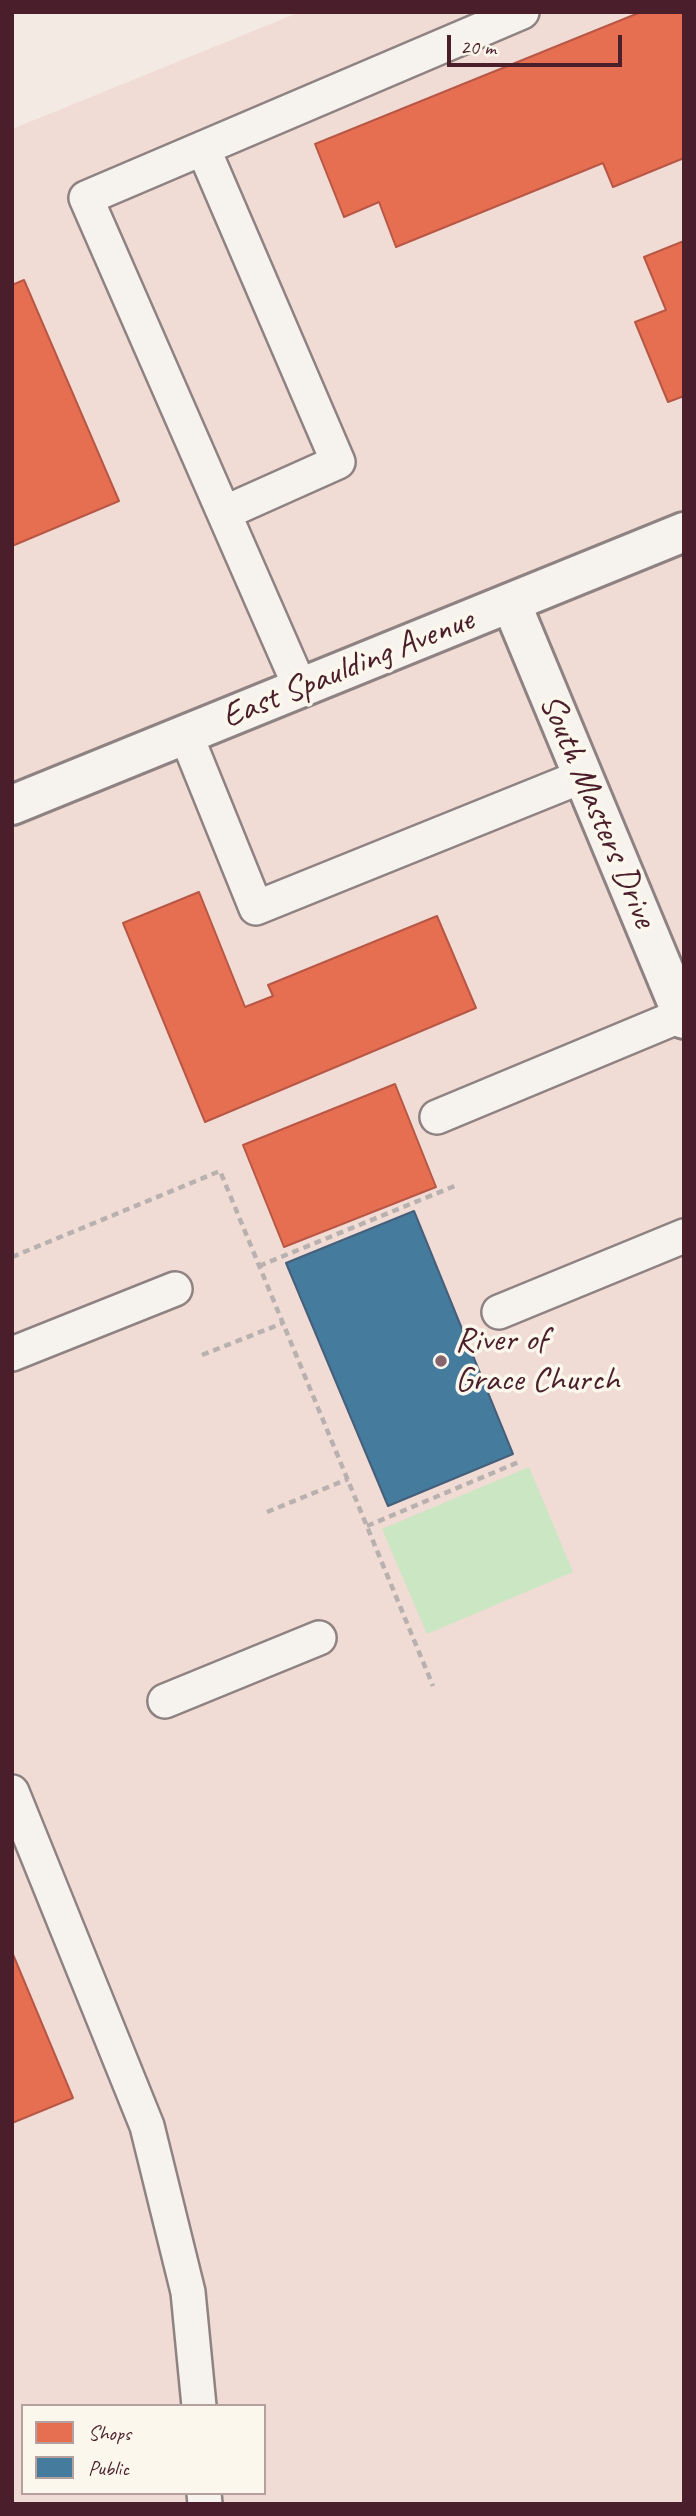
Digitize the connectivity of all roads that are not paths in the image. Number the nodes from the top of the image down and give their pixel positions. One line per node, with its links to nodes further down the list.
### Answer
1 (522, 12): 2 (lane)
2 (202, 148): 3 (lane); 3 (lane)
3 (224, 513): 6 (lane)
4 (684, 532): 5 (street, East Spaulding Avenue)
5 (511, 603): 6 (street, East Spaulding Avenue); 8 (street, South Masters Drive)
6 (300, 687): 7 (street, East Spaulding Avenue)
7 (186, 735): 8 (lane); 9 (street, East Spaulding Avenue)
8 (583, 776): 10 (street, South Masters Drive)
9 (12, 805)
10 (683, 1017): 11 (lane)
11 (437, 1117)
12 (684, 1236): 14 (lane)
13 (175, 1289): 15 (lane)
14 (499, 1312)
15 (12, 1354)
16 (319, 1638): 17 (lane)
17 (165, 1701)
18 (12, 1792): 19 (lane)
19 (199, 2404)

